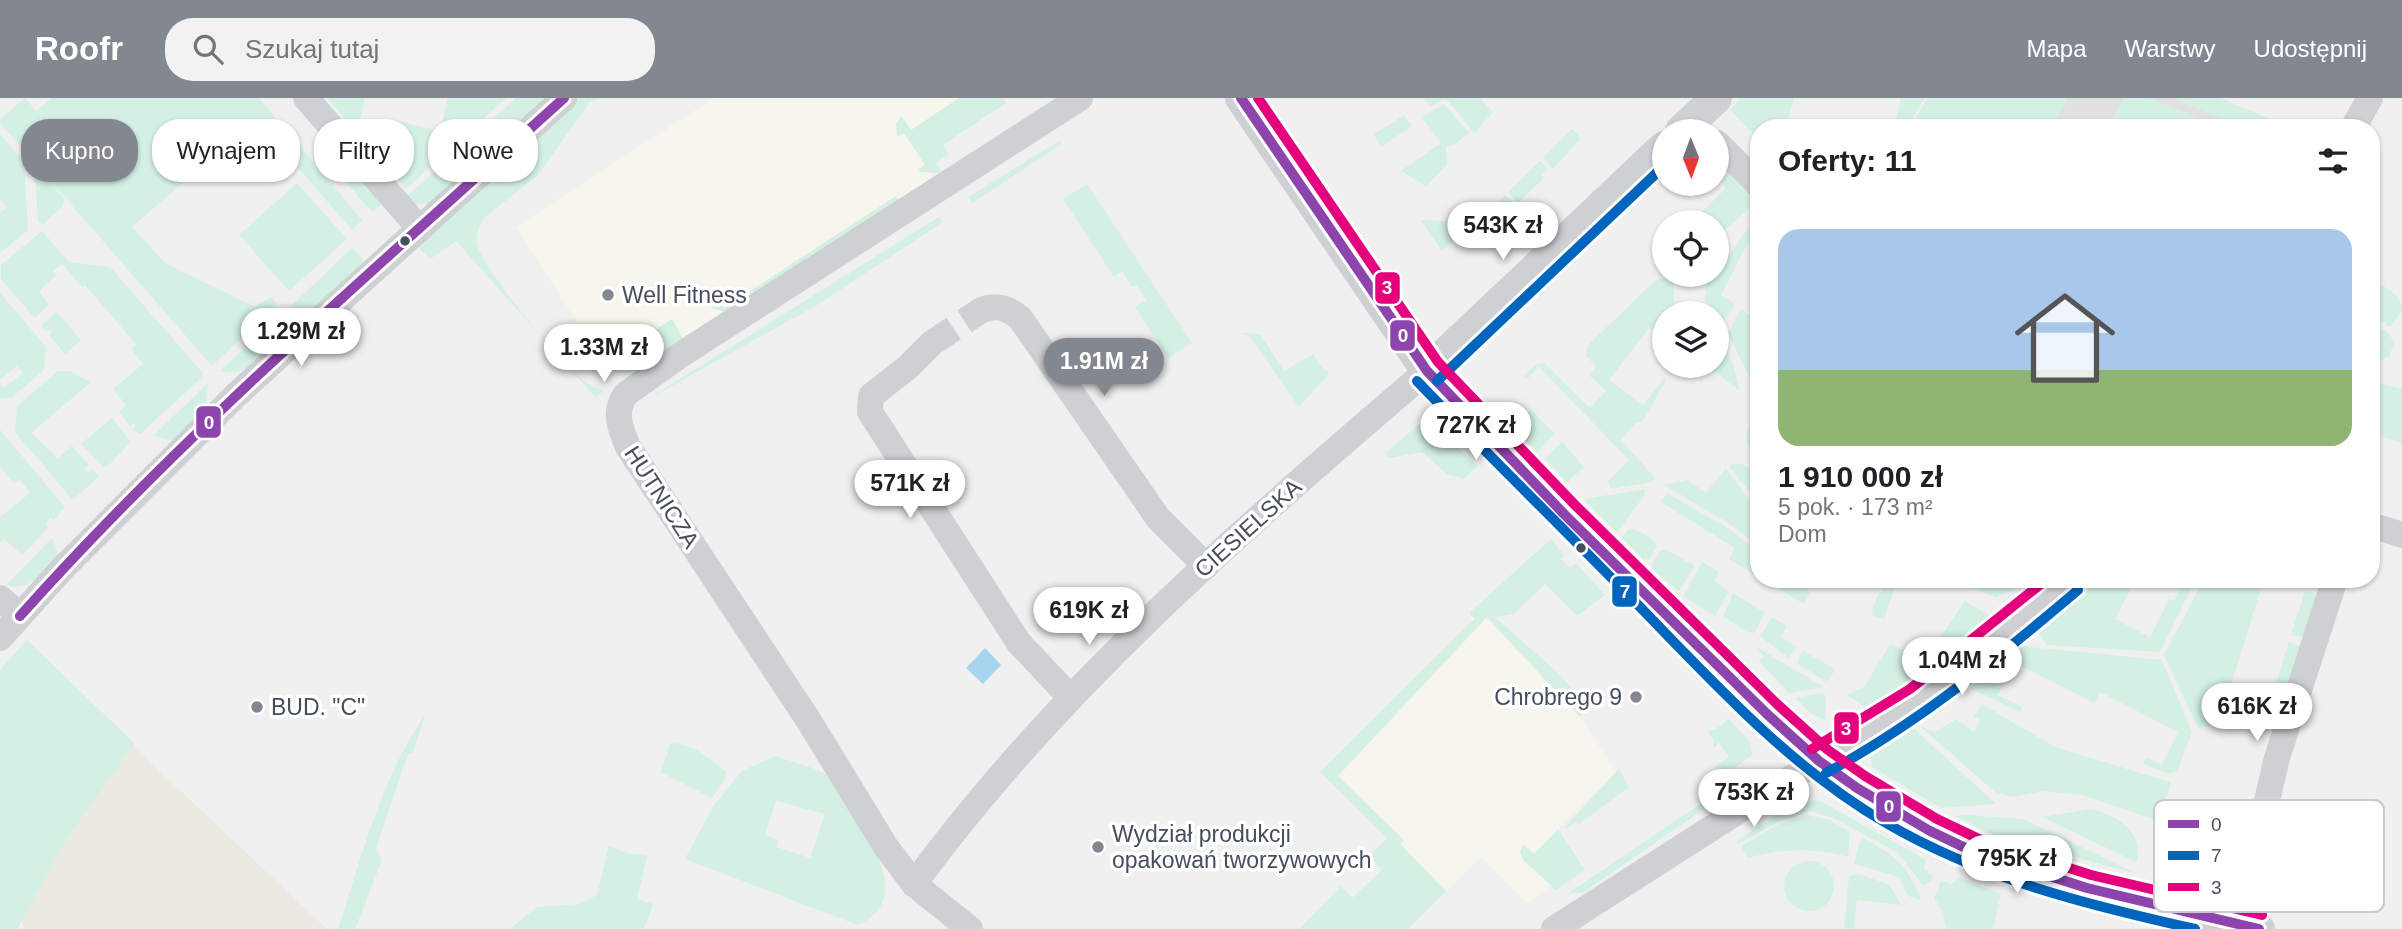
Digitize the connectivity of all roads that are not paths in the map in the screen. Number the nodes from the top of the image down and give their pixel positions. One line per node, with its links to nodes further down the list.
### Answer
1 (306, 98): 10 (street)
2 (564, 98): 10 (street)
3 (1080, 98): 25 (street, HUTNICZA)
4 (1242, 98): 13 (street)
5 (2370, 98): 6 (street)
6 (2358, 119)
7 (1729, 155): 9 (street)
8 (1652, 159): 13 (street)
9 (1750, 176)
10 (420, 229): 20 (street)
11 (980, 311): 16 (street)
12 (932, 343): 22 (street)
13 (1427, 371): 16 (street, CIESIELSKA); 23 (street)
14 (2380, 528): 15 (street)
15 (2402, 535)
16 (1206, 566): 22 (street, CIESIELSKA)
17 (2057, 588): 23 (street)
18 (2332, 588): 24 (street)
19 (0, 598): 20 (street)
20 (20, 616): 21 (street)
21 (0, 638)
22 (1071, 698): 25 (street, CIESIELSKA)
23 (1819, 761): 26 (street); 30 (street)
24 (2270, 800)
25 (914, 884): 29 (street, HUTNICZA)
26 (2154, 904)
27 (2189, 912): 28 (street)
28 (2248, 926)
29 (970, 929)
30 (1554, 929)

